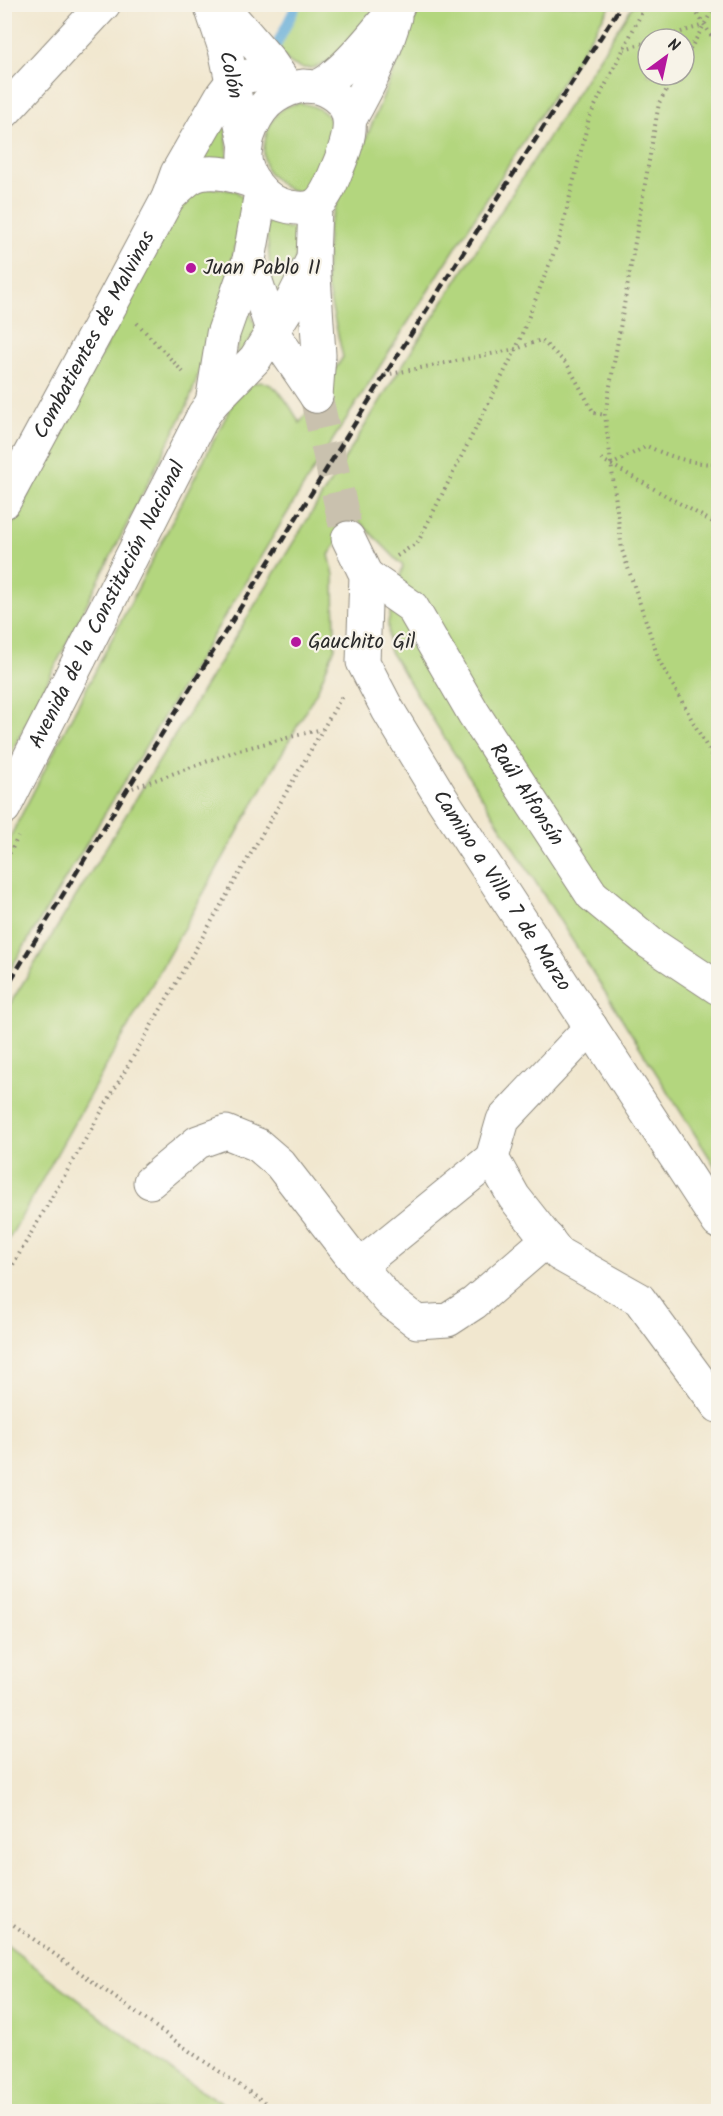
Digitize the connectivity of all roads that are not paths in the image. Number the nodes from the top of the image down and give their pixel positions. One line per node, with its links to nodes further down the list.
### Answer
1 (104, 4): 7 (street)
2 (210, 4): 5 (street, Colón)
3 (220, 4): 6 (street, Colón)
4 (399, 5): 6 (street, Avenida de la Constitución Nacional); 8 (street, Avenida de la Constitución Nacional)
5 (232, 82): 6 (street); 9 (street, Colón); 11 (street, Combatientes de Malvinas)
6 (295, 84): 8 (street); 9 (street, Avenida de la Constitución Nacional)
7 (4, 112)
8 (350, 119): 12 (street, Avenida de la Constitución Nacional)
9 (246, 147): 10 (street, Avenida de la Constitución Nacional)
10 (257, 187): 11 (street, Combatientes de Malvinas); 12 (street); 14 (street, Avenida de la Constitución Nacional)
11 (168, 198): 17 (street, Combatientes de Malvinas)
12 (315, 206): 13 (street, Avenida de la Constitución Nacional)
13 (313, 259): 15 (street, Avenida de la Constitución Nacional); 15 (street)
14 (249, 260): 15 (street); 16 (street, Avenida de la Constitución Nacional)
15 (273, 333): 16 (street, Avenida de la Constitución Nacional)
16 (212, 403): 20 (street, Avenida de la Constitución Nacional)
17 (4, 502)
18 (348, 538): 19 (street, Camino a Villa 7 de Marzo)
19 (366, 575): 21 (street, Raúl Alfonsín); 22 (street, Camino a Villa 7 de Marzo)
20 (4, 808)
21 (718, 988)
22 (591, 1027): 23 (street); 25 (street, Camino a Villa 7 de Marzo)
23 (492, 1158): 26 (street); 27 (street)
24 (150, 1182): 27 (street)
25 (718, 1222)
26 (548, 1239): 27 (street); 28 (street)
27 (359, 1266)
28 (718, 1406)

